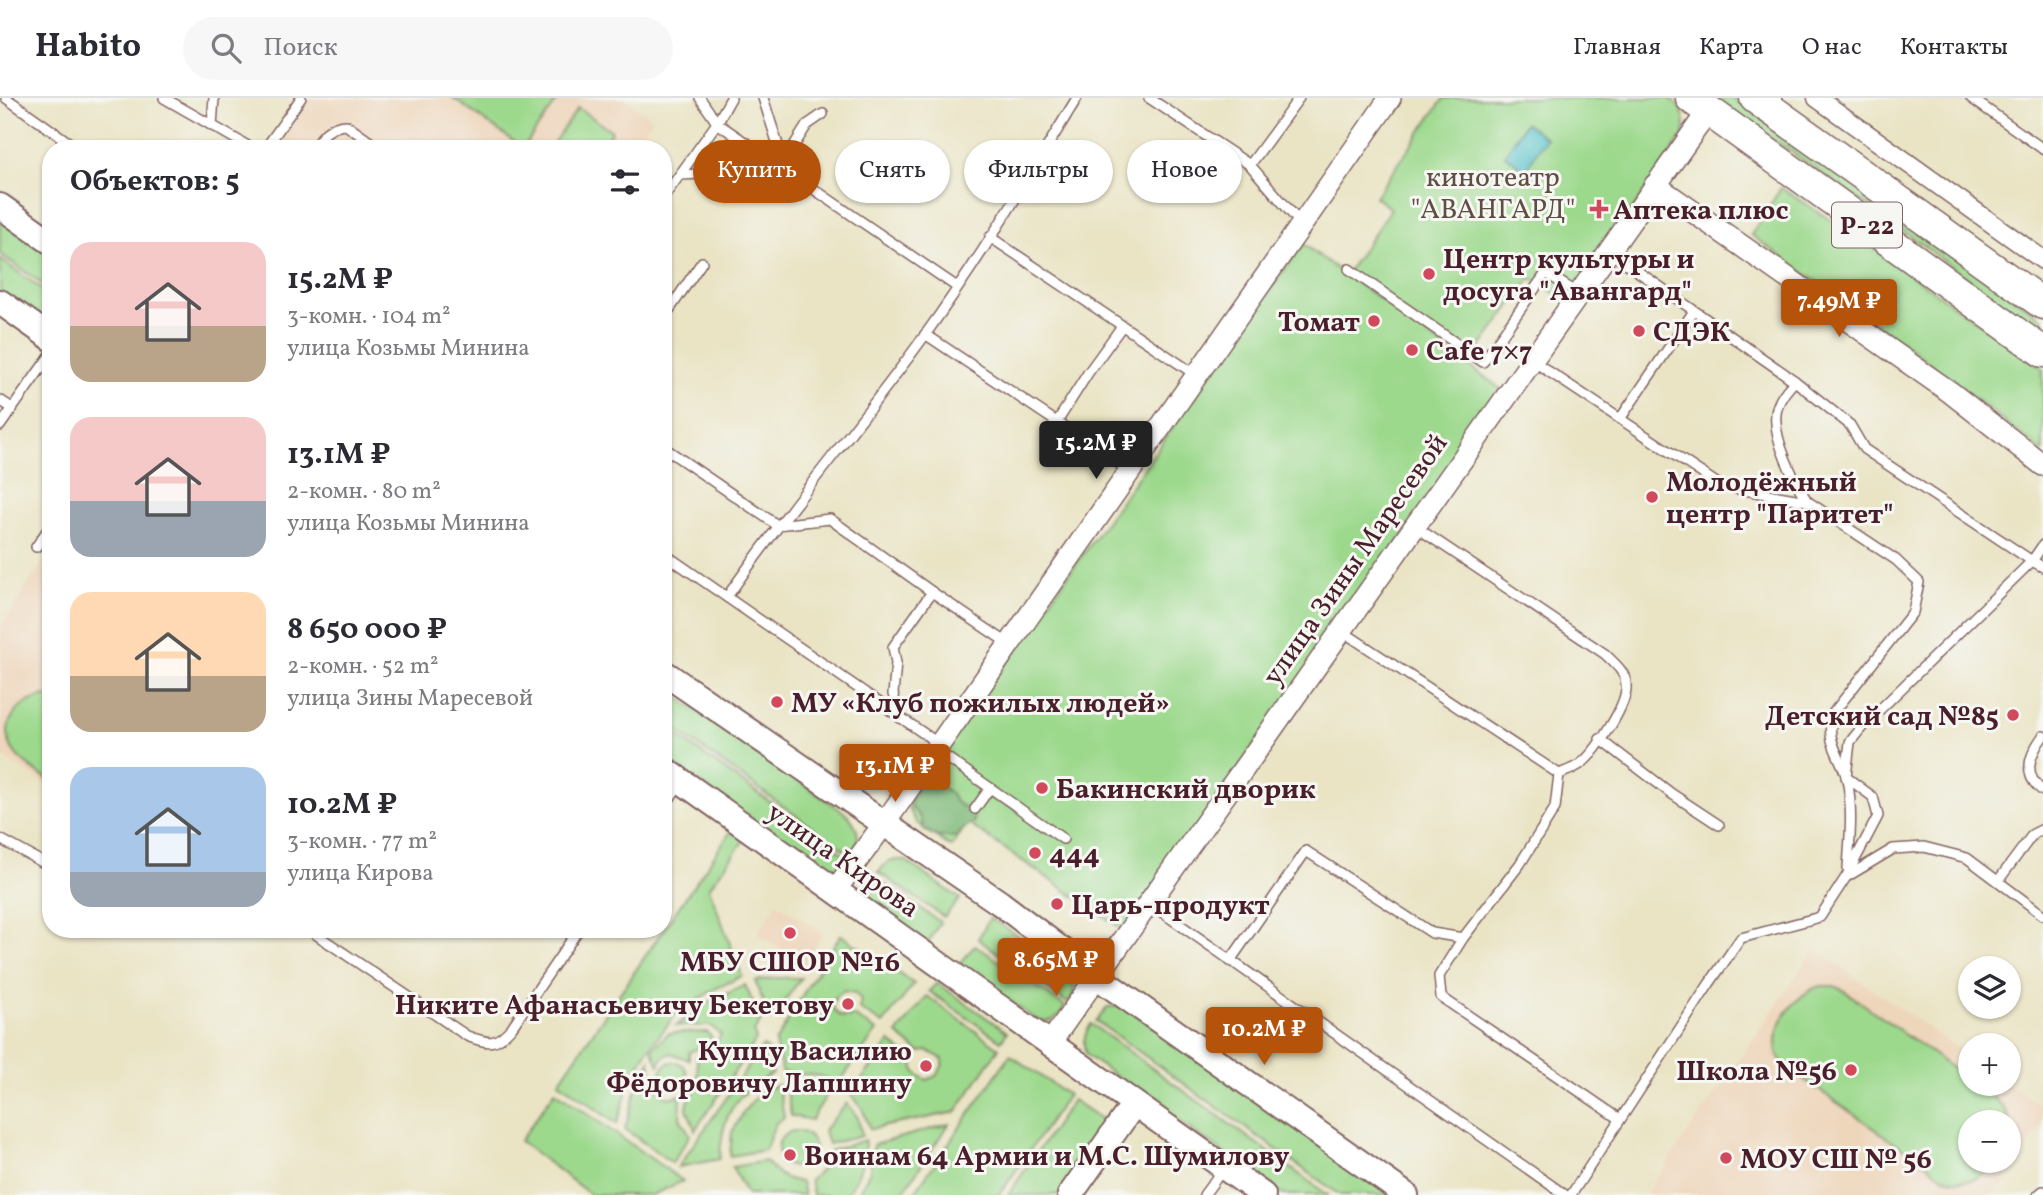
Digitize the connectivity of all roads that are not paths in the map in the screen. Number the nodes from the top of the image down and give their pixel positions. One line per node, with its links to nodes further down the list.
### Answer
1 (6, 98): 19 (lane)
2 (164, 98): 18 (lane)
3 (214, 98): 18 (lane)
4 (301, 98): 21 (lane)
5 (700, 98): 17 (lane)
6 (731, 98): 17 (lane)
7 (763, 98): 25 (lane)
8 (1077, 98): 37 (lane)
9 (1149, 98): 28 (lane)
10 (1298, 98): 28 (lane)
11 (1390, 98): 35 (street)
12 (1755, 98): 45 (highway, Р-22)
13 (1818, 98): 39 (street)
14 (1971, 98): 27 (lane)
15 (1700, 104): 31 (street, улица Зины Маресевой); 51 (highway, Р-22)
16 (823, 114): 26 (lane)
17 (717, 123): 24 (lane); 30 (lane)
18 (212, 126): 20 (lane)
19 (65, 140)
20 (237, 140)
21 (271, 140)
22 (318, 140): 23 (lane)
23 (367, 140)
24 (743, 140)
25 (775, 140)
26 (798, 140)
27 (2043, 149)
28 (1250, 164): 35 (lane)
29 (693, 174): 30 (lane)
30 (680, 175): 32 (lane)
31 (1656, 185): 38 (street, улица Зины Маресевой); 62 (street)
32 (672, 186)
33 (821, 192): 42 (lane)
34 (0, 206): 36 (main road)
35 (1301, 224): 54 (street)
36 (42, 236)
37 (990, 237): 42 (lane); 48 (lane)
38 (1609, 251): 43 (street, улица Зины Маресевой); 47 (lane)
39 (2043, 260)
40 (702, 262): 46 (lane)
41 (1349, 269): 43 (lane)
42 (957, 287): 50 (lane)
43 (1579, 294): 52 (street, улица Зины Маресевой)
44 (0, 302): 49 (main road)
45 (2043, 304)
46 (672, 306)
47 (1694, 311): 55 (lane); 58 (lane)
48 (1122, 326): 54 (lane); 59 (lane)
49 (42, 332)
50 (925, 334): 59 (lane); 65 (lane)
51 (2043, 352)
52 (1532, 360): 58 (lane); 66 (street, улица Зины Маресевой)
53 (42, 366): 57 (lane)
54 (1196, 375): 63 (street)
55 (1795, 381): 64 (lane); 71 (lane)
56 (0, 400): 57 (lane)
57 (12, 408): 60 (lane)
58 (1620, 419): 64 (lane)
59 (1057, 422): 63 (lane)
60 (0, 426)
61 (672, 453): 65 (lane)
62 (2043, 464)
63 (1130, 471): 76 (street)
64 (1807, 501): 84 (lane)
65 (777, 525): 73 (lane); 74 (lane)
66 (1415, 526): 75 (street, улица Зины Маресевой); 80 (lane)
67 (42, 539): 69 (lane)
68 (2043, 545): 71 (lane)
69 (36, 547)
70 (672, 559): 74 (lane)
71 (2032, 561): 72 (lane); 84 (lane)
72 (2043, 568)
73 (932, 592): 76 (lane); 78 (lane)
74 (727, 597): 78 (lane)
75 (1341, 630): 83 (lane); 97 (street, улица Зины Маресевой)
76 (1009, 644): 81 (street)
77 (672, 678): 88 (main road, улица Кирова)
78 (900, 718): 81 (lane)
79 (2043, 736): 86 (lane)
80 (1600, 740): 83 (lane); 89 (lane)
81 (937, 747): 85 (lane); 88 (street)
82 (673, 774): 96 (main road, улица Кирова)
83 (1559, 774): 101 (lane)
84 (1846, 777): 94 (lane); 94 (lane)
85 (990, 788): 87 (lane); 92 (lane)
86 (2043, 790)
87 (975, 809)
88 (884, 824): 96 (street); 103 (main road, улица Кирова)
89 (1719, 825)
90 (2043, 829): 95 (lane)
91 (0, 839): 93 (lane)
92 (1063, 839)
93 (42, 862)
94 (1847, 875): 95 (lane); 106 (lane)
95 (1998, 881): 98 (lane)
96 (836, 889): 104 (main road, улица Кирова)
97 (1148, 902): 102 (lane); 103 (street, улица Зины Маресевой)
98 (2043, 915)
99 (321, 938): 100 (lane)
100 (573, 938)
101 (1463, 938): 102 (lane); 106 (lane)
102 (1230, 961): 113 (lane)
103 (1096, 976): 104 (street, улица Зины Маресевой); 112 (main road, улица Кирова)
104 (1049, 1044): 105 (main road, улица Кирова)
105 (1134, 1104): 107 (main road, улица Кирова); 109 (main road)
106 (1620, 1119): 113 (lane)
107 (1224, 1167): 110 (lane); 111 (main road, улица Кирова)
108 (2043, 1191): 114 (lane)
109 (1070, 1195)
110 (1204, 1195)
111 (1263, 1195)
112 (1406, 1195)
113 (1568, 1195)
114 (2038, 1195)

